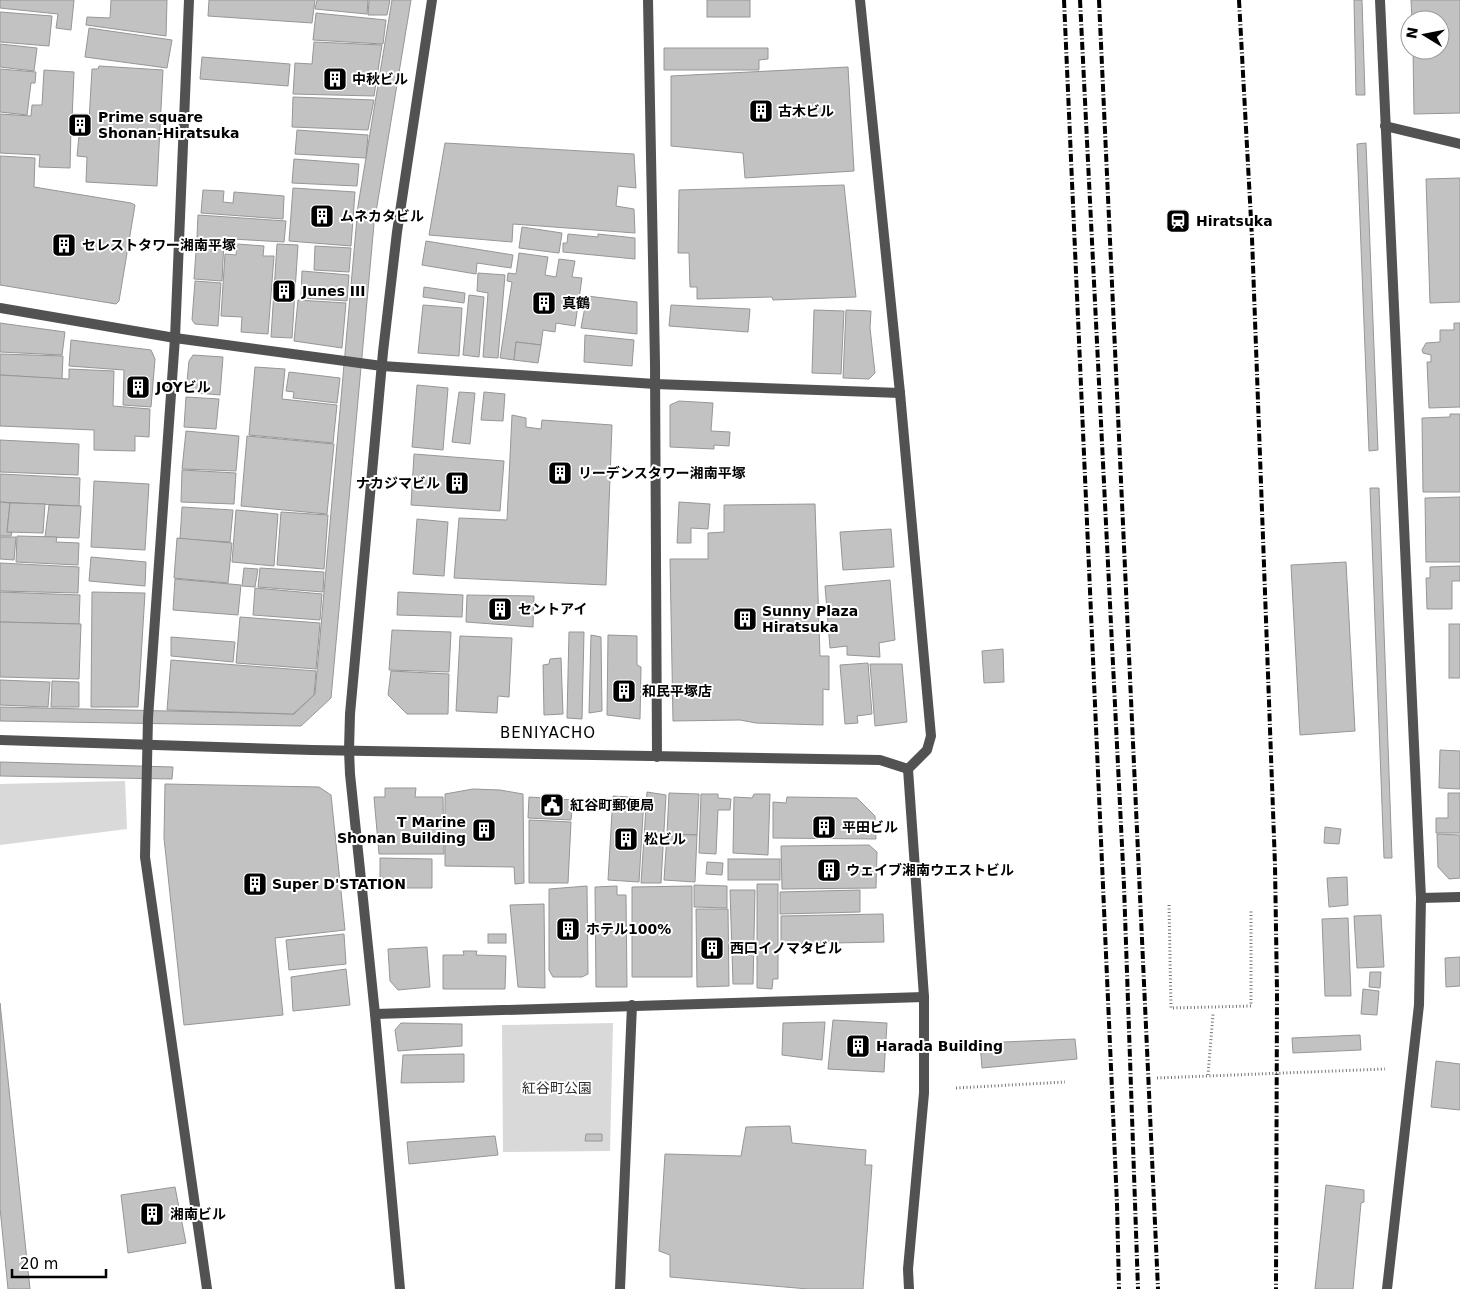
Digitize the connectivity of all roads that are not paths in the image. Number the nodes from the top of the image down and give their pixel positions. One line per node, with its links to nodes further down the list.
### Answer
1 (190, 0): 9 (street)
2 (432, 0): 10 (street)
3 (648, 0): 11 (street)
4 (860, 0): 12 (street)
5 (1380, 0): 6 (street)
6 (1385, 126): 7 (street); 19 (street)
7 (1460, 144)
8 (0, 308): 9 (street)
9 (175, 338): 10 (street); 14 (street)
10 (382, 366): 11 (street); 15 (street)
11 (655, 384): 12 (street); 16 (street)
12 (900, 393): 17 (street)
13 (0, 740): 14 (street)
14 (147, 746): 15 (street); 23 (street)
15 (349, 750): 16 (street); 22 (street)
16 (657, 757): 17 (street)
17 (908, 769): 20 (street)
18 (1460, 897): 19 (street)
19 (1421, 898): 27 (street)
20 (924, 997): 21 (street); 26 (street)
21 (632, 1005): 22 (street); 25 (street)
22 (374, 1014): 24 (street)
23 (207, 1289)
24 (400, 1289)
25 (620, 1289)
26 (909, 1289)
27 (1387, 1289)

